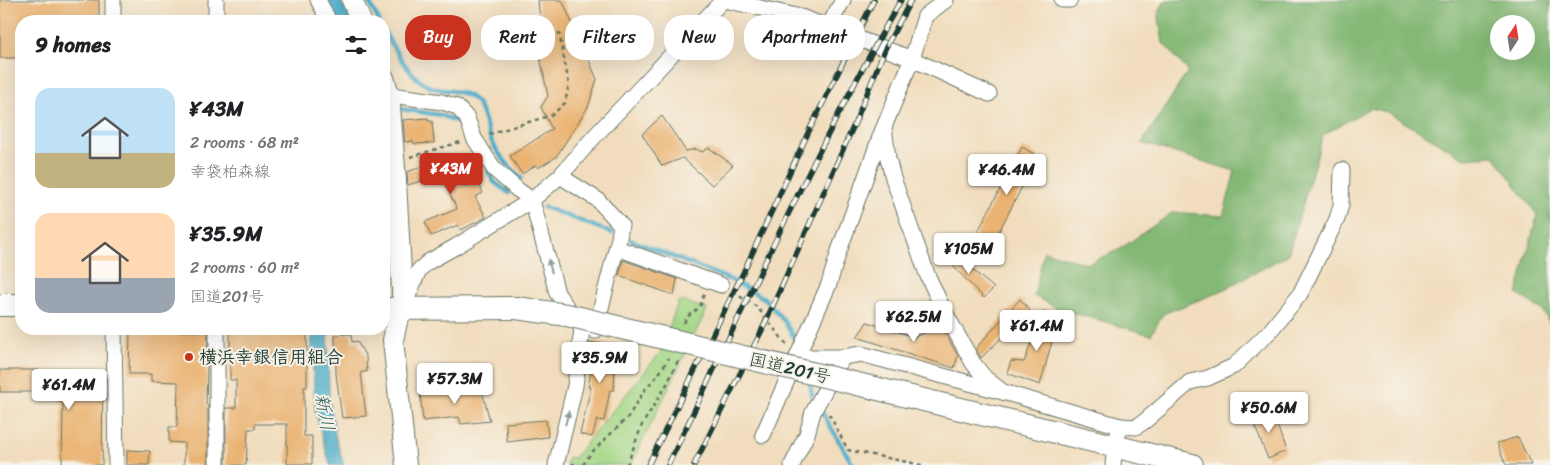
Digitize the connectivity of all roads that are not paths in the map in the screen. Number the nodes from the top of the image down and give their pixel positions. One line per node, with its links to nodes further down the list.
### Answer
1 (113, 0): 10 (street)
2 (216, 0): 11 (street)
3 (318, 0): 12 (street)
4 (352, 0): 13 (main road)
5 (723, 0): 14 (street); 23 (street)
6 (843, 0): 15 (street)
7 (946, 0): 17 (street)
8 (1062, 0): 9 (street)
9 (1070, 0)
10 (113, 15)
11 (216, 15)
12 (325, 15)
13 (358, 15)
14 (792, 15)
15 (835, 15)
16 (865, 41): 17 (street)
17 (912, 59): 19 (street); 20 (street)
18 (390, 90): 24 (street)
19 (990, 94)
20 (884, 127): 33 (street); 35 (street)
21 (390, 129): 29 (main road)
22 (1342, 170): 37 (street)
23 (560, 176): 24 (street); 25 (street)
24 (532, 200): 29 (street); 30 (street, one-way to 24)
25 (617, 248): 26 (street); 30 (street)
26 (721, 285)
27 (0, 305): 28 (highway)
28 (15, 305)
29 (393, 309): 37 (highway, 国道201号, bridge); 40 (main road)
30 (582, 329): 41 (street, one-way to 30)
31 (114, 335): 38 (street)
32 (217, 335): 39 (street)
33 (797, 357): 34 (street); 36 (street)
34 (843, 357): 35 (street); 42 (street)
35 (1003, 392): 37 (street)
36 (763, 435)
37 (1116, 446): 43 (highway, 国道201号)
38 (116, 465)
39 (217, 465)
40 (406, 465)
41 (556, 465)
42 (792, 465)
43 (1192, 465)

